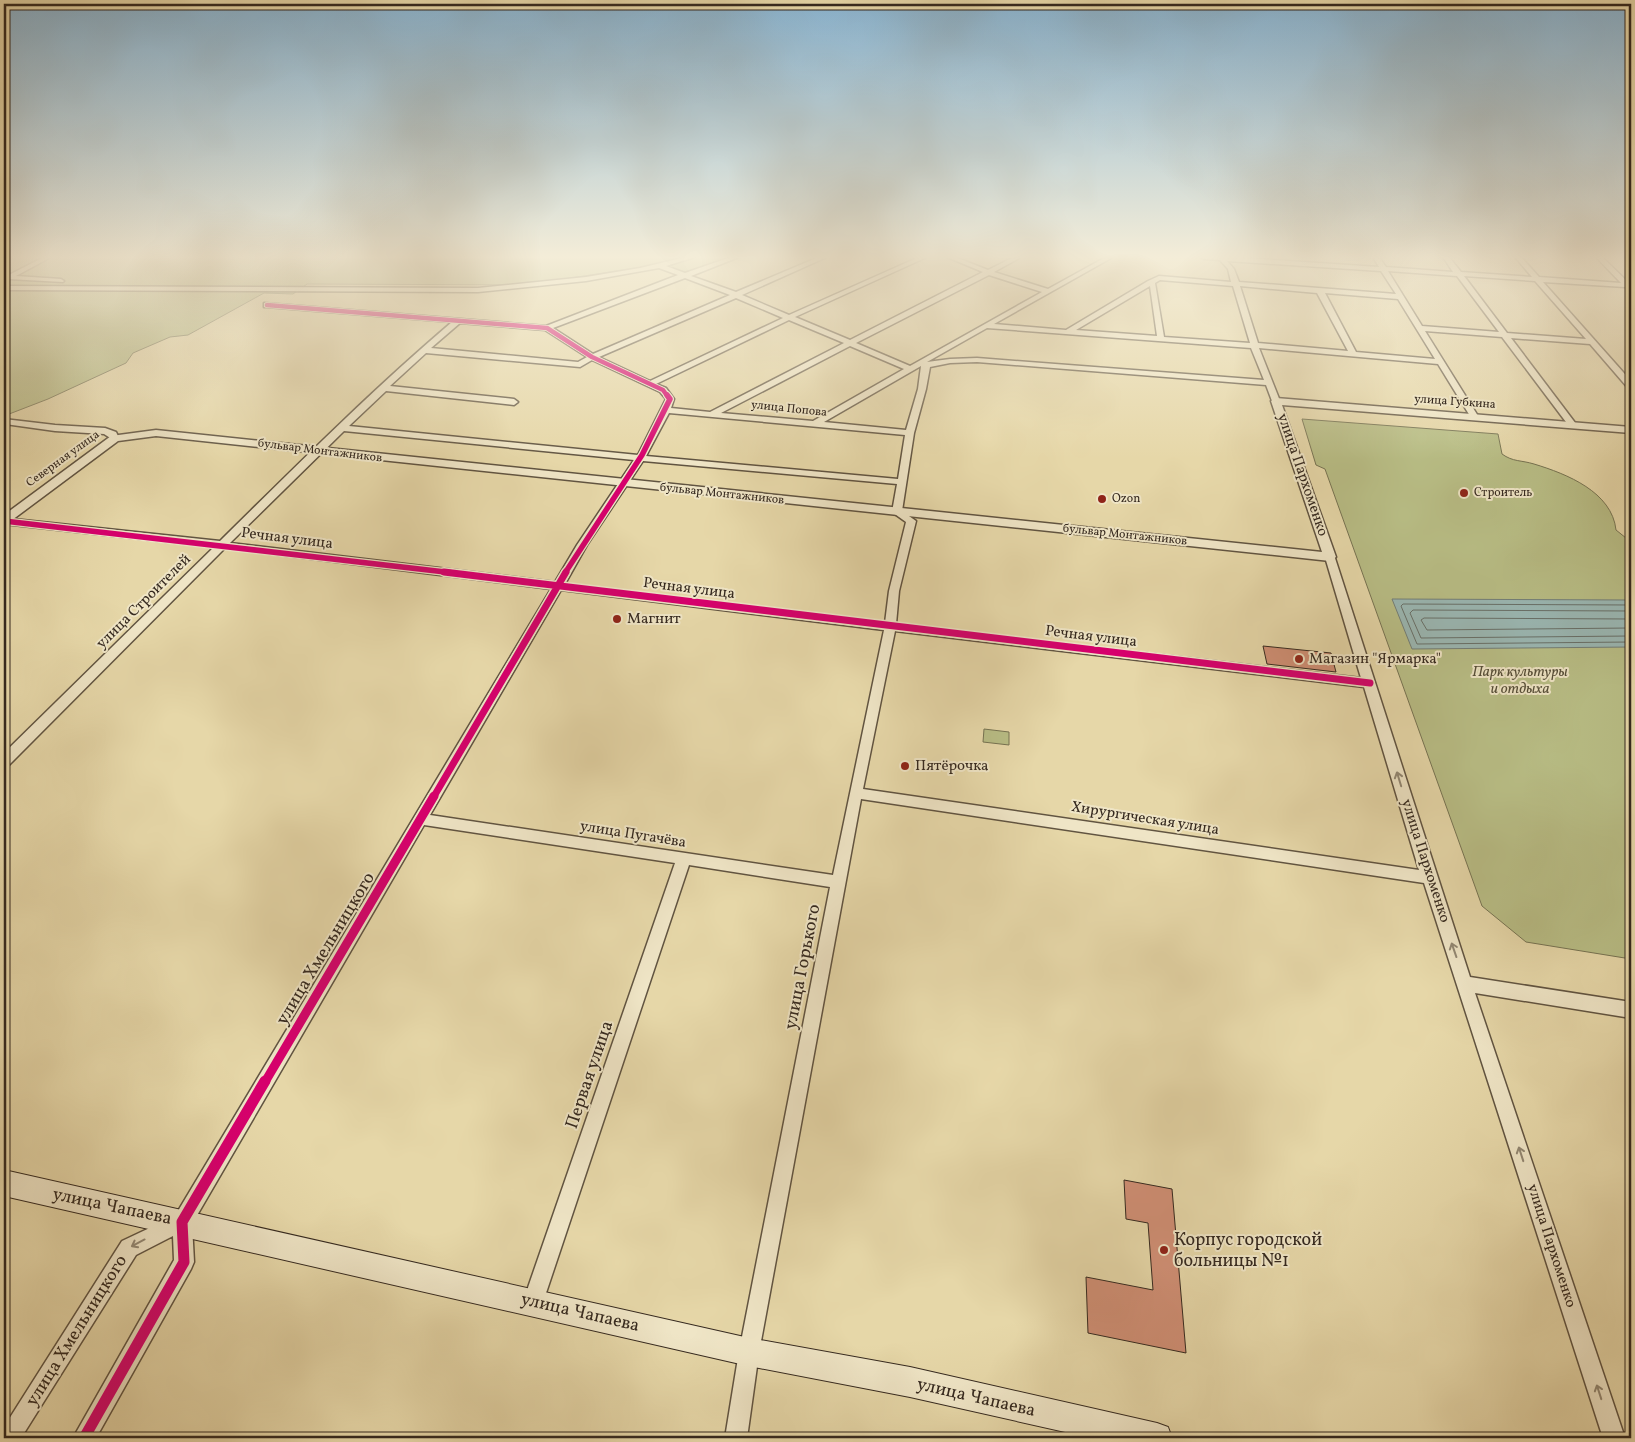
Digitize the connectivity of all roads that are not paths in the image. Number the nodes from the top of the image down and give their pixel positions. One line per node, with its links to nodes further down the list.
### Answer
1 (454, 324): 25 (street, улица Строителей)
2 (500, 324): 17 (street)
3 (556, 324): 17 (street)
4 (668, 324): 27 (street)
5 (775, 324): 32 (street)
6 (803, 324): 23 (street)
7 (884, 324): 23 (street)
8 (989, 324): 16 (street)
9 (1080, 324): 19 (street)
10 (1159, 324): 21 (street)
11 (1248, 324): 24 (street, улица Пархоменко)
12 (1337, 324): 26 (street)
13 (1419, 324): 18 (street)
14 (1499, 324): 20 (street)
15 (1578, 324): 22 (street)
16 (986, 326): 19 (street); 29 (street)
17 (547, 328): 27 (street)
18 (1421, 328): 20 (street); 28 (street)
19 (1066, 333): 21 (street)
20 (1506, 334): 22 (street); 41 (street)
21 (1161, 340): 24 (street)
22 (1593, 342): 33 (street)
23 (847, 343): 30 (street); 38 (street)
24 (1255, 347): 26 (street); 31 (street, улица Пархоменко)
25 (424, 350): 27 (street); 34 (street, улица Строителей)
26 (1353, 354): 28 (street)
27 (592, 357): 32 (street)
28 (1441, 362): 39 (street)
29 (924, 364): 30 (street); 31 (street); 45 (street)
30 (911, 369): 42 (street)
31 (1268, 383): 35 (street, улица Пархоменко)
32 (649, 384): 37 (street)
33 (1631, 386)
34 (384, 388): 36 (street); 43 (street, улица Строителей)
35 (1276, 401): 39 (street, улица Губкина); 54 (street, улица Пархоменко)
36 (514, 402)
37 (666, 410): 38 (street, улица Попова); 48 (street, улица Хмельницкого)
38 (712, 414): 42 (street, улица Попова)
39 (1474, 416): 41 (street, улица Губкина)
40 (5, 421): 46 (street)
41 (1572, 424): 44 (street, улица Губкина)
42 (813, 425): 45 (street, улица Попова)
43 (343, 428): 47 (street, улица Строителей); 48 (street)
44 (1631, 430)
45 (910, 433): 49 (street)
46 (115, 438): 47 (street, бульвар Монтажников); 52 (street, Северная улица)
47 (318, 451): 50 (street, бульвар Монтажников); 53 (street, улица Строителей)
48 (639, 458): 49 (street); 50 (street, улица Хмельницкого)
49 (901, 482): 51 (street)
50 (622, 484): 51 (street, бульвар Монтажников); 55 (street, улица Хмельницкого)
51 (897, 512): 54 (street, бульвар Монтажников); 56 (street, улица Горького)
52 (4, 521): 53 (street, Речная улица)
53 (223, 545): 55 (street, Речная улица); 58 (street, улица Строителей)
54 (1330, 557): 57 (street, улица Пархоменко)
55 (557, 587): 56 (street, Речная улица); 60 (street, улица Хмельницкого)
56 (890, 627): 57 (street, Речная улица); 59 (street, улица Горького)
57 (1370, 683): 62 (street, улица Пархоменко, one-way to 57)
58 (4, 761)
59 (856, 793): 62 (street, Хирургическая улица); 63 (street, улица Горького)
60 (421, 819): 61 (street, улица Пугачёва); 67 (street, улица Хмельницкого)
61 (684, 860): 63 (street, улица Пугачёва); 68 (street, Первая улица)
62 (1429, 877): 64 (street, улица Пархоменко, one-way to 62)
63 (839, 882): 69 (street, улица Горького)
64 (1465, 984): 65 (street); 74 (street, улица Пархоменко, one-way to 64)
65 (1631, 1010)
66 (4, 1183): 67 (main road, улица Чапаева)
67 (182, 1222): 68 (main road, улица Чапаева); 70 (street, улица Хмельницкого, one-way to 70); 71 (street)
68 (533, 1302): 69 (main road, улица Чапаева)
69 (749, 1352): 72 (street, улица Горького); 73 (main road, улица Чапаева)
70 (9, 1438)
71 (84, 1438)
72 (736, 1438)
73 (1157, 1438)
74 (1614, 1438)

